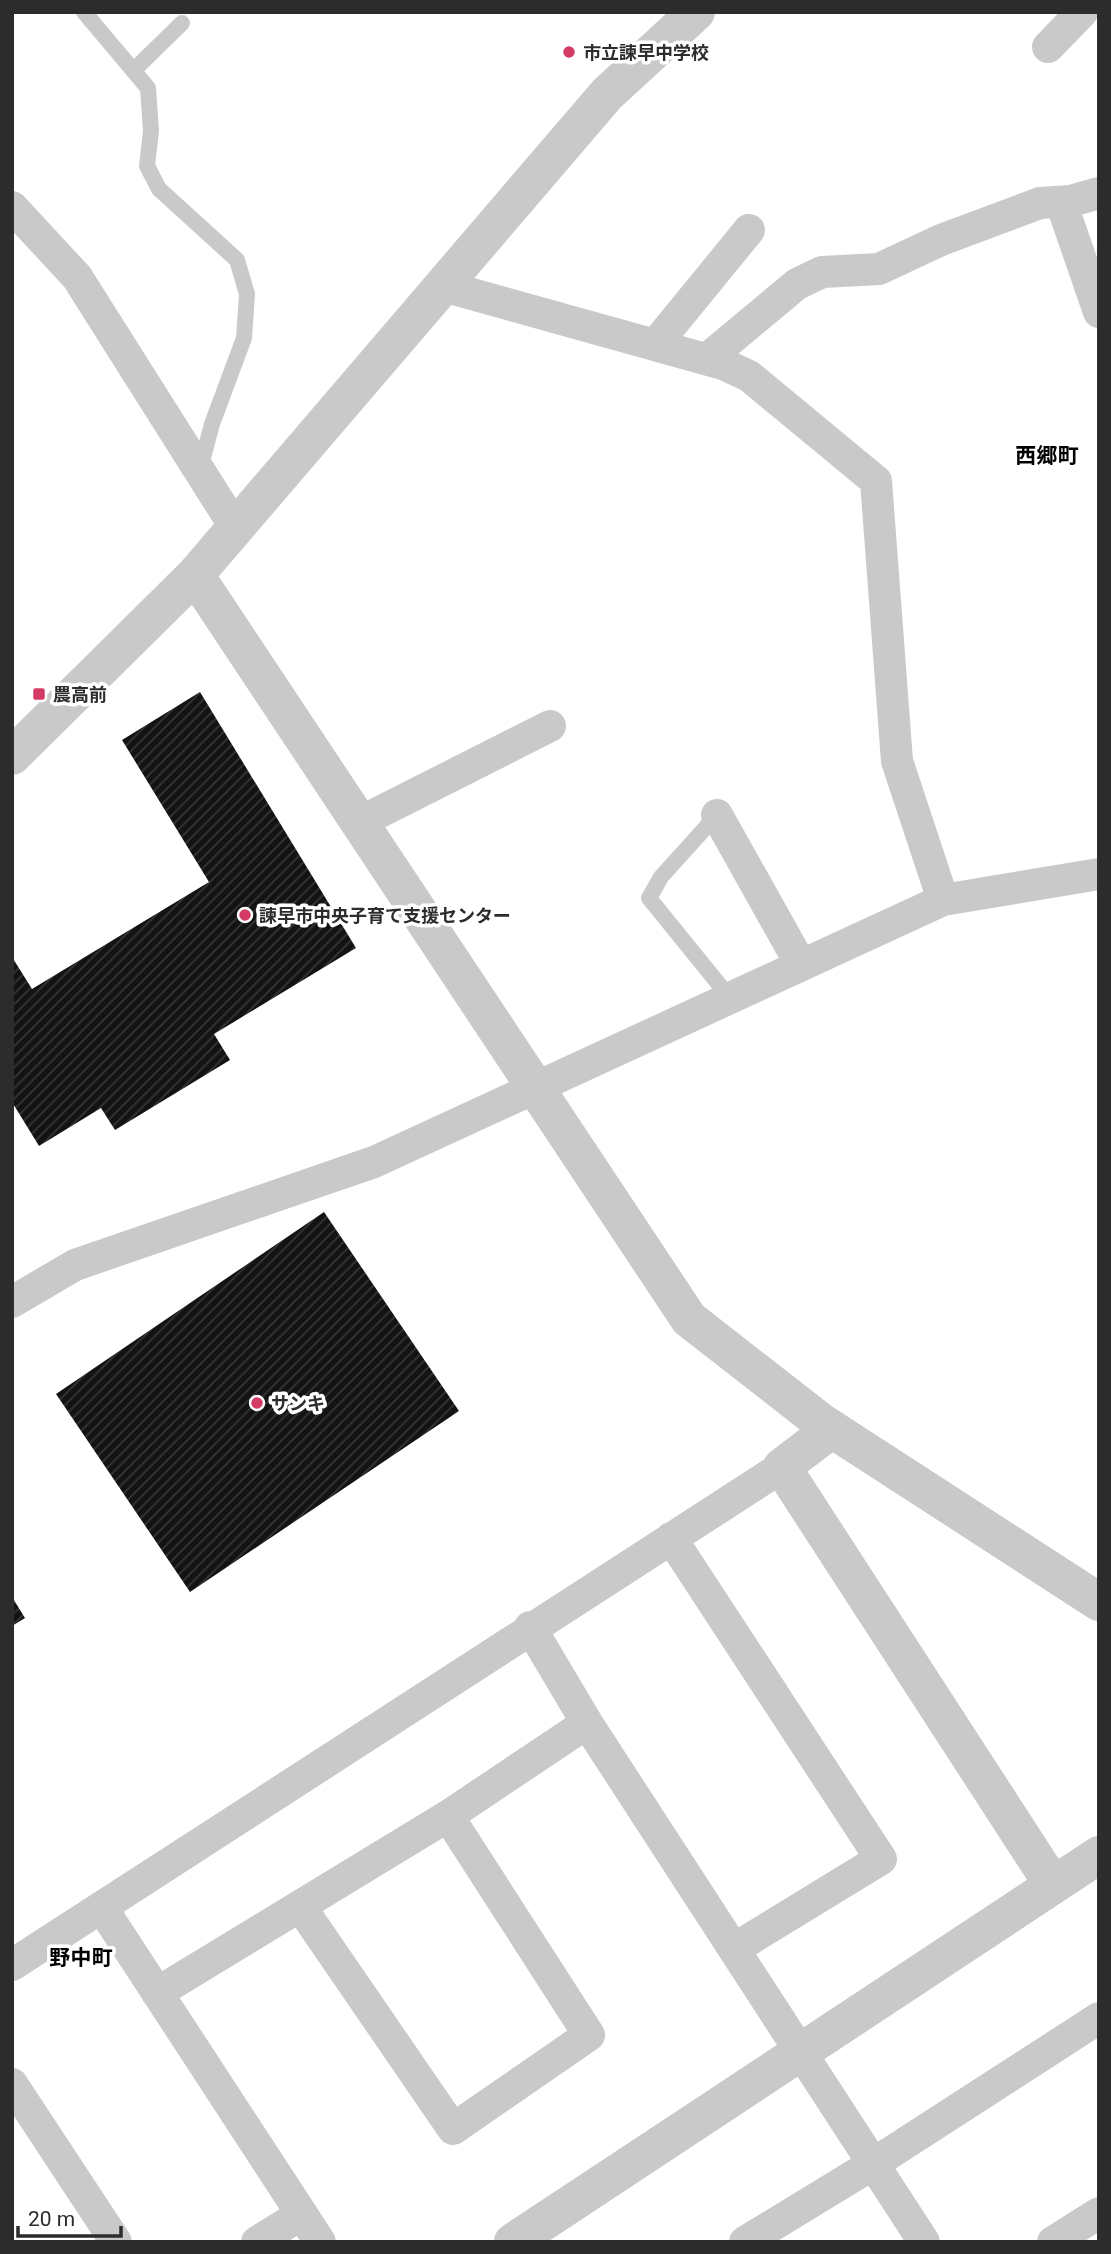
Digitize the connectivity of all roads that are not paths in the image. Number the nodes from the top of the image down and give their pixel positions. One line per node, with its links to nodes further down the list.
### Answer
1 (84, 12): 6 (lane)
2 (696, 12): 11 (street)
3 (1082, 12): 5 (street)
4 (182, 23): 6 (lane)
5 (1048, 47)
6 (135, 69): 15 (lane)
7 (1099, 193): 8 (street)
8 (1061, 202): 12 (street); 14 (street)
9 (12, 207): 15 (street)
10 (750, 230): 13 (street)
11 (443, 286): 13 (street); 16 (street)
12 (1099, 312)
13 (655, 345): 14 (street)
14 (707, 359): 23 (street)
15 (199, 471): 16 (street)
16 (235, 527): 17 (street)
17 (195, 575): 19 (street); 21 (street)
18 (550, 726): 21 (street)
19 (12, 756)
20 (718, 815): 24 (street); 25 (lane)
21 (360, 822): 26 (street)
22 (1099, 874): 23 (street)
23 (943, 900): 24 (street)
24 (801, 965): 25 (street)
25 (730, 998): 26 (street)
26 (538, 1088): 27 (street); 28 (street)
27 (12, 1302)
28 (832, 1429): 29 (street); 31 (street)
29 (782, 1467): 30 (street); 36 (street)
30 (671, 1538): 32 (street); 39 (street)
31 (1099, 1602)
32 (530, 1627): 33 (street); 38 (street)
33 (587, 1723): 34 (street); 39 (street)
34 (448, 1816): 37 (street); 37 (street)
35 (1099, 1854): 36 (street)
36 (1053, 1885): 43 (street)
37 (300, 1906): 41 (street)
38 (102, 1908): 40 (street); 41 (street)
39 (734, 1949): 43 (street)
40 (12, 1965)
41 (157, 1993): 47 (street)
42 (1099, 2018): 45 (street)
43 (800, 2053): 45 (street); 48 (street)
44 (12, 2084): 49 (street)
45 (873, 2164): 52 (street); 53 (street)
46 (1099, 2213): 54 (street)
47 (302, 2214): 50 (street); 51 (street)
48 (528, 2238)
49 (116, 2242)
50 (257, 2242)
51 (320, 2242)
52 (745, 2242)
53 (924, 2242)
54 (1053, 2242)

